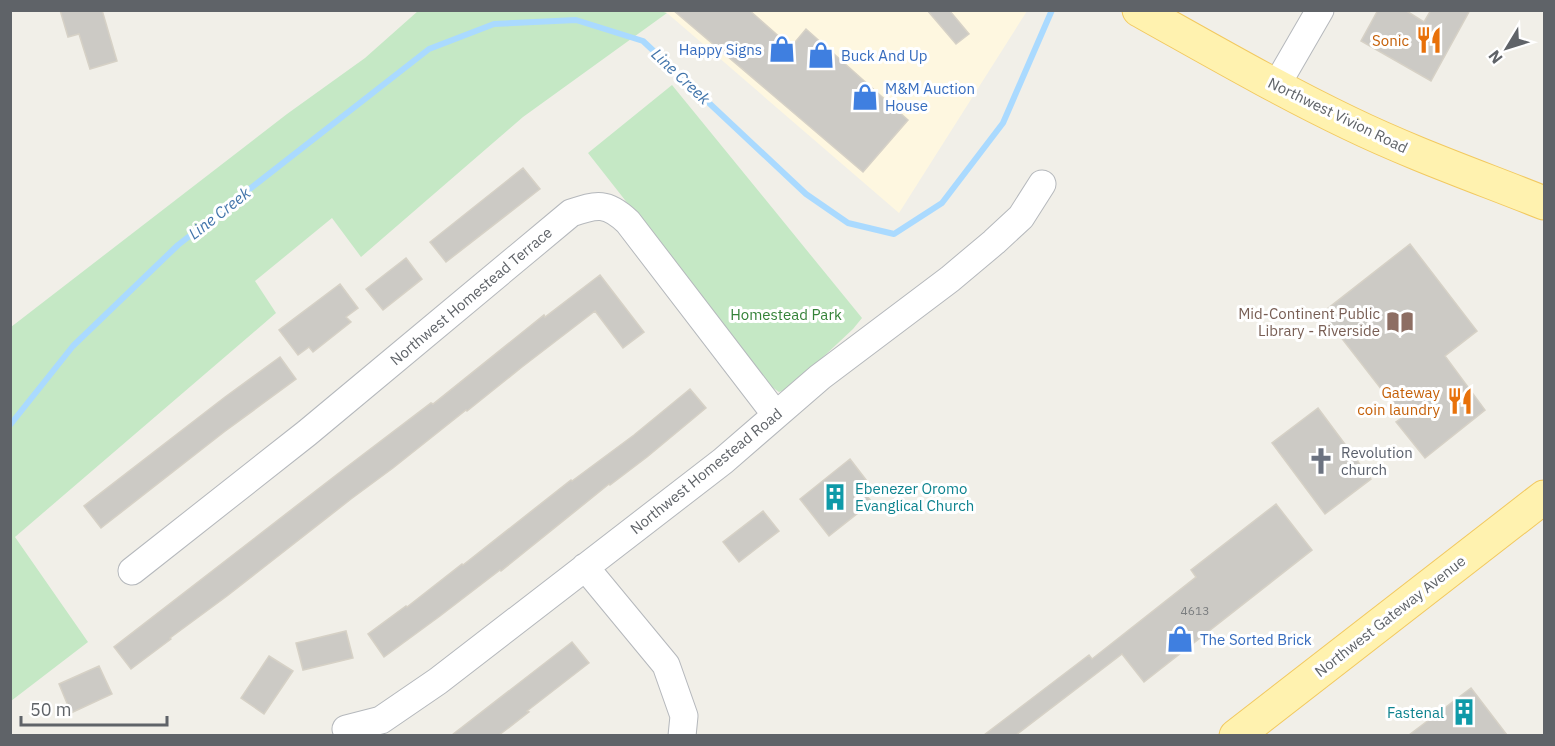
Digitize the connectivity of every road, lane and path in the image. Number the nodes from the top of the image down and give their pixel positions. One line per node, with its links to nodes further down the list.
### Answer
1 (1140, 10): 3 (main road, Northwest Vivion Road)
2 (1320, 10): 3 (street)
3 (1276, 86): 5 (main road, Northwest Vivion Road)
4 (1042, 184): 6 (street, Northwest Homestead Road)
5 (1545, 203)
6 (776, 415): 8 (street, Northwest Homestead Road); 9 (street, Northwest Homestead Terrace)
7 (1545, 497): 12 (main road, Northwest Gateway Avenue)
8 (585, 567): 10 (street, Northwest Homestead Road); 11 (street)
9 (132, 571)
10 (346, 729)
11 (682, 735)
12 (1236, 735)

